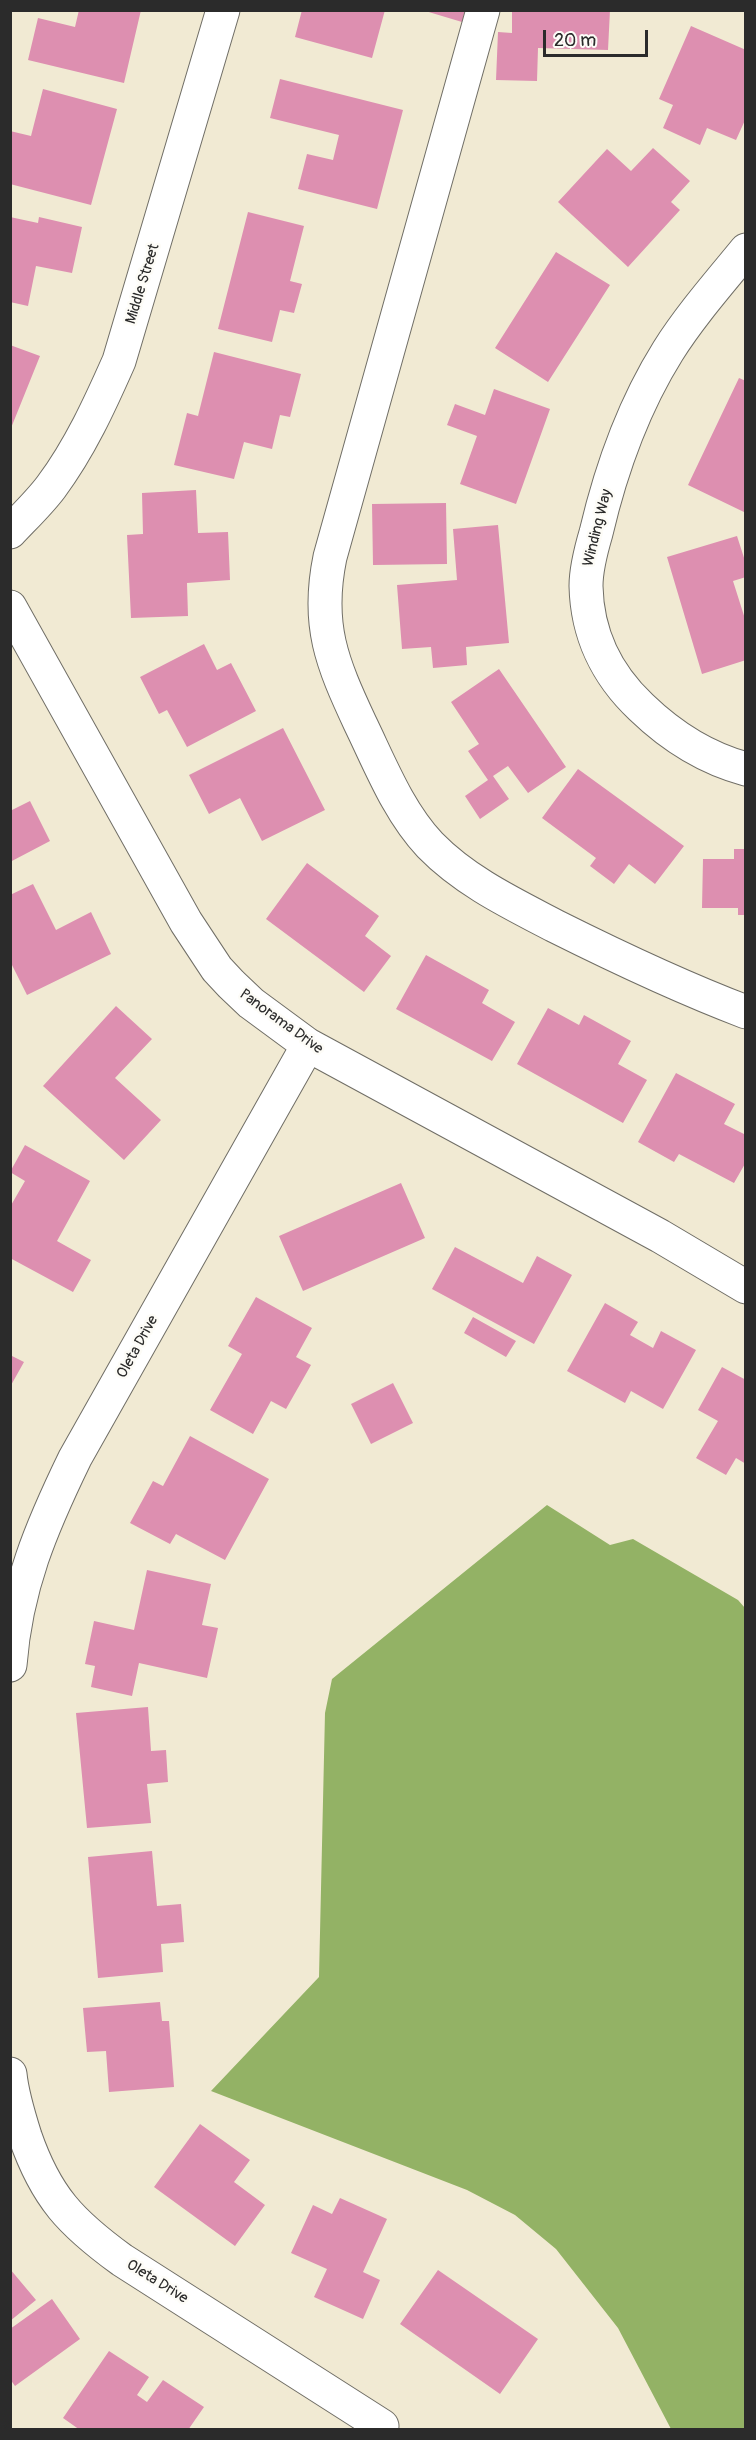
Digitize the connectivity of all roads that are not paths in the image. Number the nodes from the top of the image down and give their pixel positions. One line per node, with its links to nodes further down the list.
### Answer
1 (223, 10): 4 (street, Middle Street)
2 (483, 10): 7 (street)
3 (746, 250): 6 (street, Winding Way)
4 (10, 532)
5 (10, 607): 8 (street, Panorama Drive)
6 (746, 769)
7 (746, 1012)
8 (308, 1045): 9 (street, Panorama Drive); 10 (street, Oleta Drive)
9 (746, 1287)
10 (10, 1665)
11 (10, 2074): 12 (street, Oleta Drive)
12 (382, 2426)

